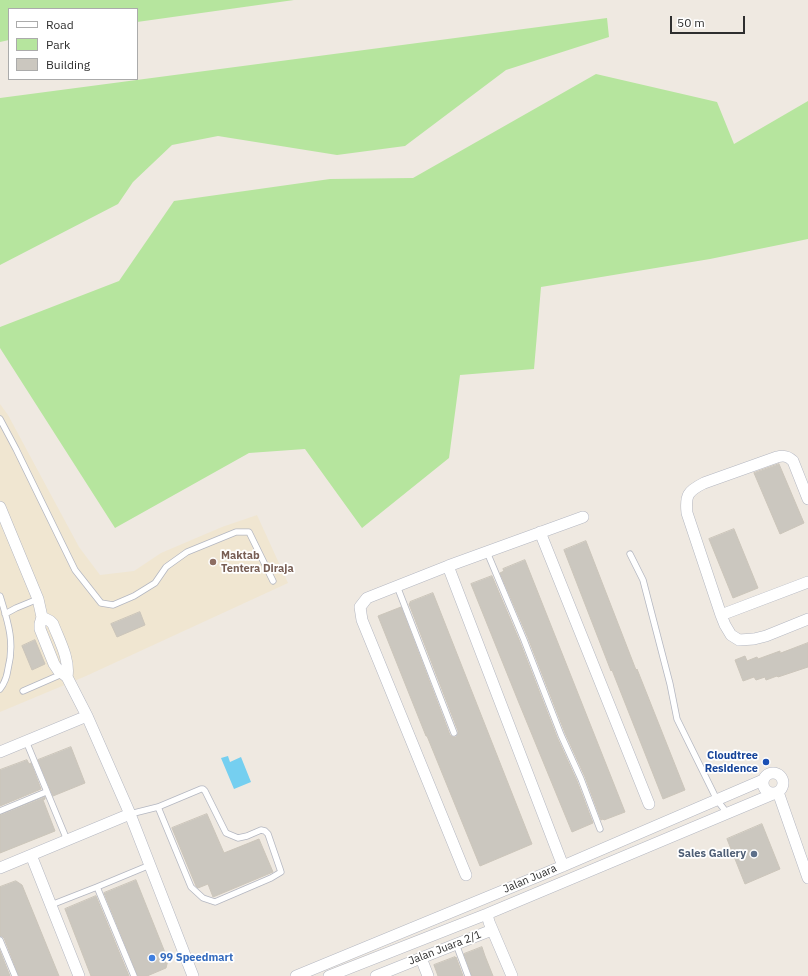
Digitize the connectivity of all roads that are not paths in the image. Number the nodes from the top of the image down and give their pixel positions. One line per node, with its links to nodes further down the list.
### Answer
1 (0, 419): 9 (lane)
2 (808, 499): 15 (street)
3 (0, 507): 13 (street)
4 (583, 517): 5 (street)
5 (540, 532): 6 (street); 27 (street)
6 (487, 552): 8 (street); 32 (lane)
7 (630, 554): 26 (lane)
8 (448, 566): 11 (street); 36 (street)
9 (273, 581)
10 (808, 582): 15 (street)
11 (397, 586): 21 (lane); 38 (street)
12 (0, 596): 14 (lane)
13 (38, 600): 14 (lane); 17 (street)
14 (5, 614): 18 (lane)
15 (721, 615): 16 (street)
16 (808, 619)
17 (65, 674): 19 (lane); 20 (street)
18 (0, 689)
19 (23, 691)
20 (87, 716): 22 (street); 31 (street)
21 (454, 733)
22 (26, 741): 23 (street); 24 (lane)
23 (0, 752)
24 (46, 792): 29 (lane); 33 (lane)
25 (778, 792): 26 (street, Jalan Juara); 30 (street, Jalan Juara); 39 (street)
26 (717, 800): 30 (lane); 36 (street, Jalan Juara)
27 (648, 804)
28 (158, 806): 28 (lane); 31 (lane)
29 (0, 812)
30 (727, 813): 42 (street, Jalan Juara)
31 (130, 814): 33 (street); 35 (street)
32 (600, 829)
33 (67, 840): 34 (street)
34 (31, 855): 37 (street); 41 (street)
35 (150, 865): 40 (lane); 52 (street)
36 (562, 866): 47 (street, Jalan Juara)
37 (0, 868)
38 (466, 875)
39 (808, 878)
40 (97, 887): 41 (lane); 51 (lane)
41 (51, 905): 50 (street)
42 (487, 914): 43 (street); 48 (street, Jalan Juara)
43 (492, 930): 45 (street, Jalan Juara 2/1); 57 (street)
44 (0, 940): 49 (lane)
45 (456, 944): 46 (street, Jalan Juara 2/1); 56 (lane)
46 (421, 958): 54 (street, Jalan Juara 2/1); 55 (street)
47 (333, 961): 48 (street); 53 (street, Jalan Juara)
48 (336, 975)
49 (15, 976)
50 (79, 976)
51 (134, 976)
52 (193, 976)
53 (296, 976)
54 (378, 976)
55 (428, 976)
56 (468, 976)
57 (512, 976)

